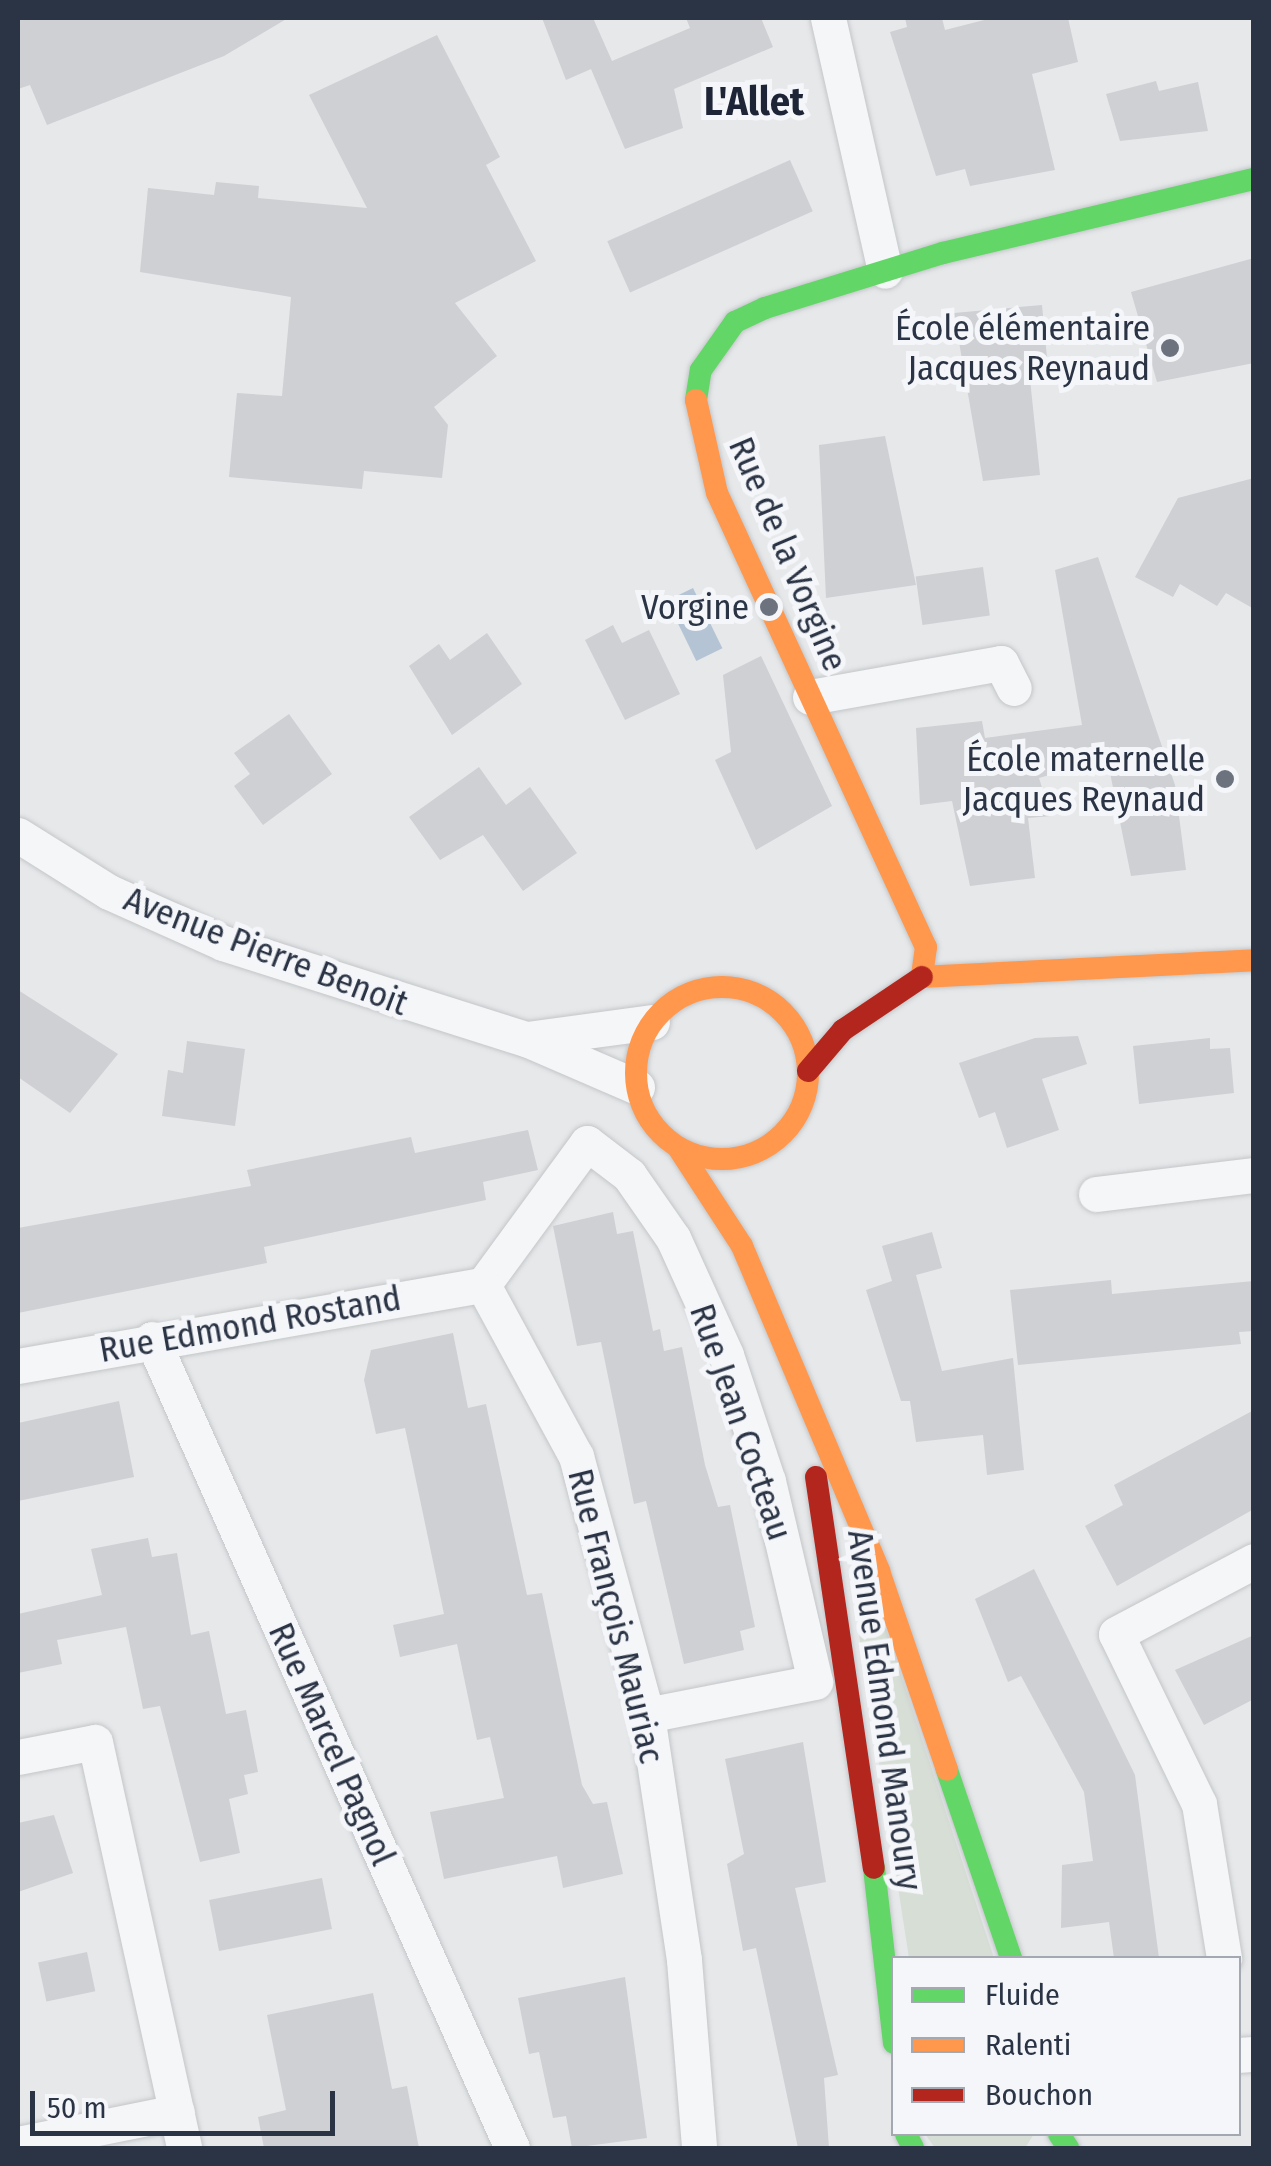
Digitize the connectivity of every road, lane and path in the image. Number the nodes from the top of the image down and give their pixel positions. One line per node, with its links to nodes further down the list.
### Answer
1 (828, 18): 3 (street)
2 (1254, 179): 3 (street, Rue de la Vorgine)
3 (885, 271): 5 (street, Rue de la Vorgine)
4 (1014, 688): 5 (street)
5 (810, 698): 8 (street, Rue de la Vorgine)
6 (18, 836): 12 (street, Avenue Pierre Benoit)
7 (1254, 960): 8 (street)
8 (922, 977): 10 (street)
9 (776, 1006): 10 (street); 11 (street); 13 (street)
10 (870, 1012): 13 (street)
11 (652, 1022): 12 (street, Avenue Pierre Benoit); 14 (street)
12 (526, 1039): 14 (street, Avenue Pierre Benoit)
13 (808, 1071): 16 (street)
14 (636, 1087): 15 (street)
15 (679, 1148): 16 (street); 19 (street, Avenue Edmond Manoury)
16 (758, 1152): 19 (street, Avenue Edmond Manoury)
17 (1254, 1175): 18 (street)
18 (1096, 1194)
19 (742, 1246): 23 (street, Avenue Edmond Manoury)
20 (482, 1285): 21 (street, Rue Edmond Rostand); 25 (street, Rue François Mauriac); 25 (street, Rue Jean Cocteau)
21 (152, 1339): 22 (street, Rue Edmond Rostand); 33 (street, Rue Marcel Pagnol)
22 (18, 1366)
23 (801, 1388): 27 (street, Avenue Edmond Manoury); 29 (street, Avenue Edmond Manoury)
24 (1254, 1561): 28 (street)
25 (648, 1716): 34 (street, Rue François Mauriac)
26 (18, 1757): 30 (street)
27 (1010, 1956)
28 (1224, 1956)
29 (891, 2016)
30 (176, 2112): 31 (street); 32 (street)
31 (18, 2144)
32 (184, 2148)
33 (512, 2148)
34 (699, 2148)

